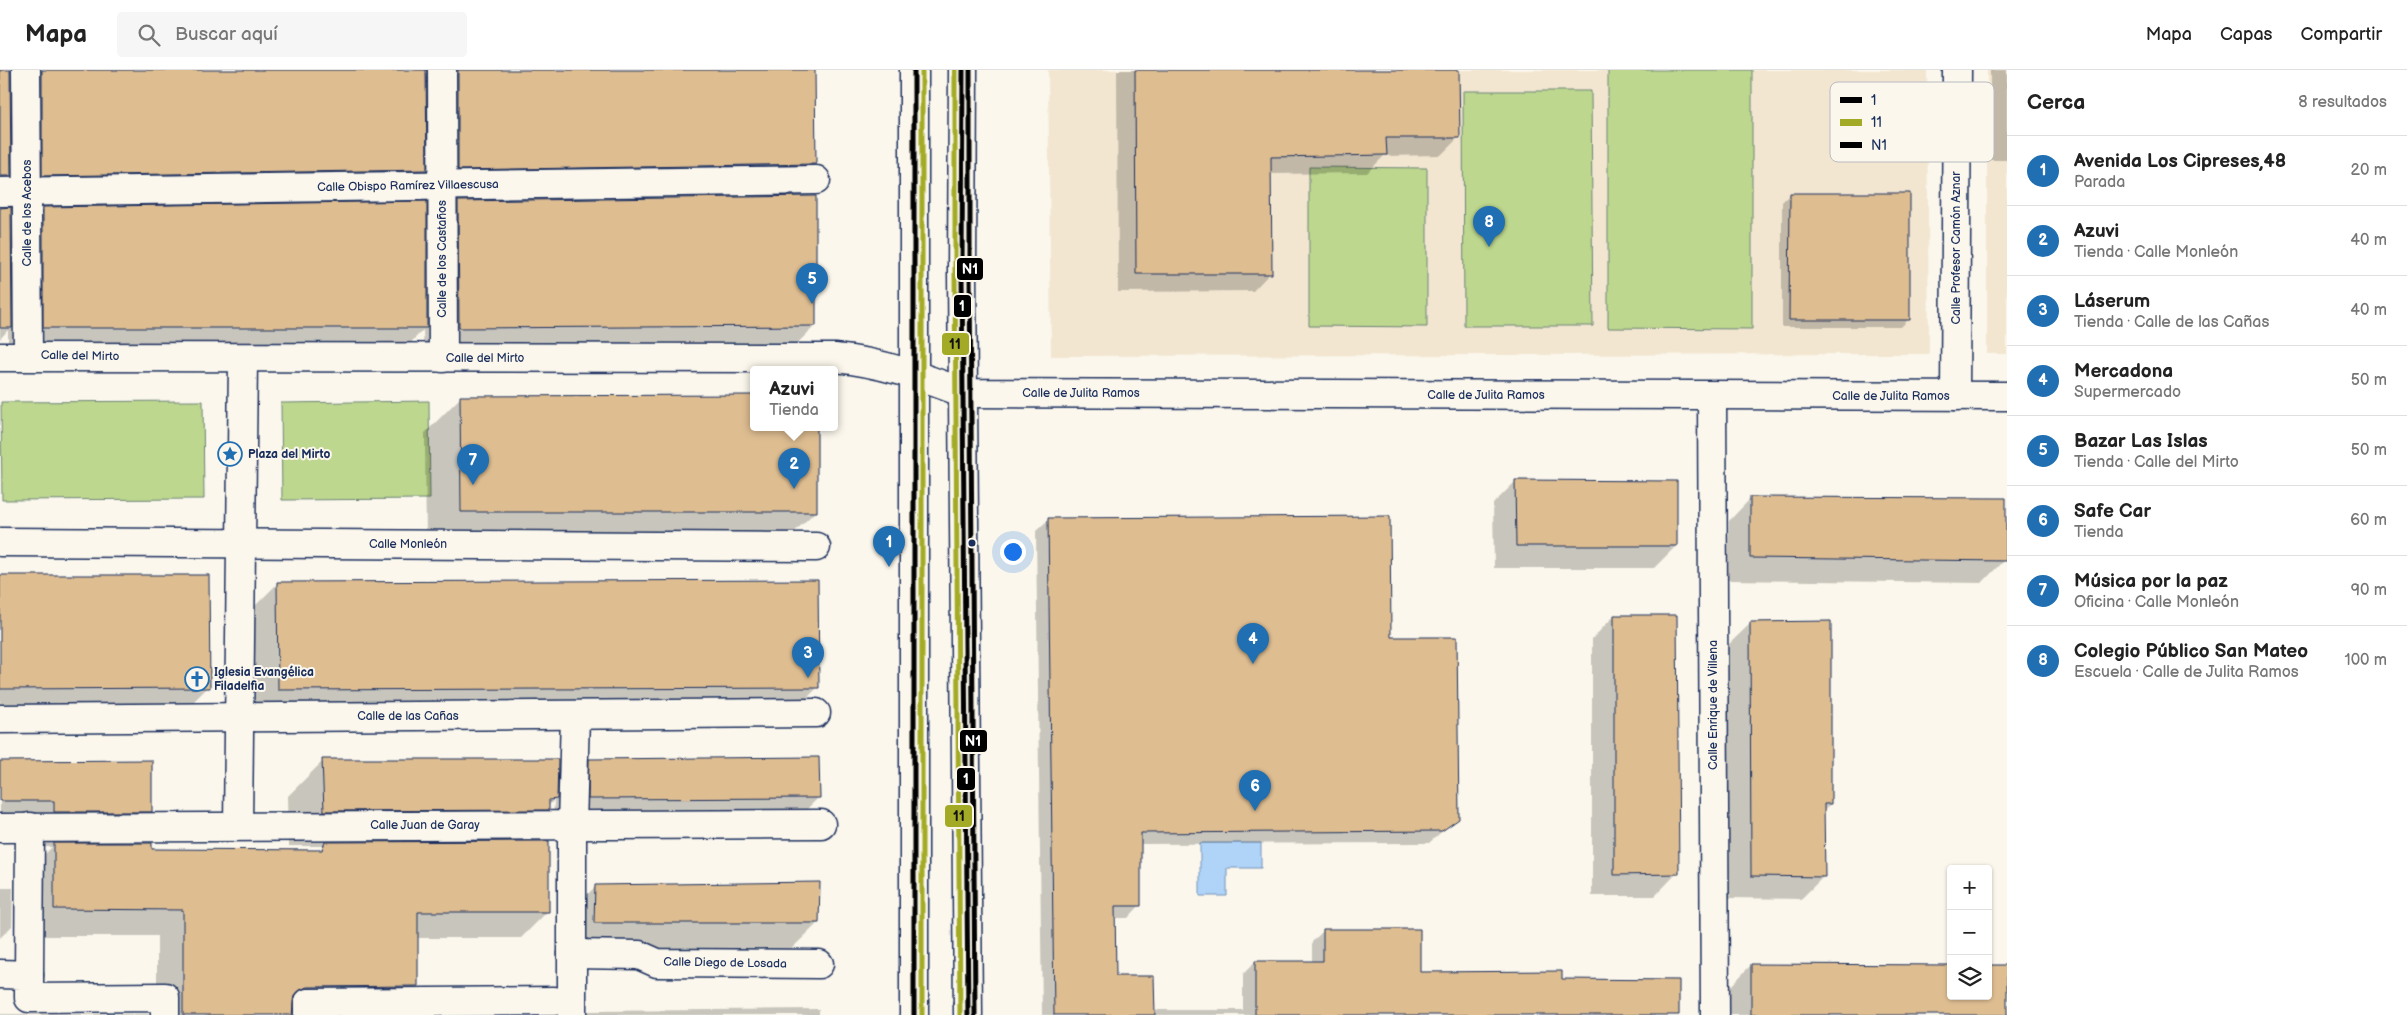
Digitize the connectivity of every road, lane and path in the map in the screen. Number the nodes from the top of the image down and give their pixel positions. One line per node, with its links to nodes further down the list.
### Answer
1 (26, 70): 8 (street, Calle de los Acebos)
2 (442, 70): 7 (street, Calle de los Castaños)
3 (914, 70): 14 (street)
4 (963, 70): 15 (street)
5 (1956, 162): 17 (street, Calle Profesor Camón Aznar)
6 (816, 180): 7 (street, Calle Obispo Ramírez Villaescusa)
7 (442, 186): 8 (street, Calle Obispo Ramírez Villaescusa); 12 (street, Calle de los Castaños)
8 (27, 191): 9 (street, Calle Obispo Ramírez Villaescusa); 10 (street, Calle de los Acebos)
9 (0, 192)
10 (28, 356): 11 (street, Calle del Mirto); 13 (street, Calle del Mirto)
11 (0, 357)
12 (443, 358): 13 (street, Calle del Mirto); 14 (street, Calle del Mirto)
13 (243, 359): 20 (street)
14 (916, 375): 15 (street, Calle del Mirto); 38 (street)
15 (964, 393): 16 (street, Calle de Julita Ramos); 39 (street)
16 (1712, 396): 17 (street, Calle de Julita Ramos); 40 (street, Calle Enrique de Villena)
17 (1955, 396): 18 (street, Calle de Julita Ramos)
18 (2007, 396)
19 (0, 542): 20 (street, Calle Monleón)
20 (241, 544): 21 (street, Calle Monleón); 23 (street)
21 (816, 547)
22 (816, 713): 24 (street, Calle de las Cañas)
23 (239, 716): 24 (street, Calle de las Cañas); 25 (street, Calle de las Cañas); 27 (street)
24 (575, 716): 28 (street)
25 (0, 719)
26 (821, 824): 28 (street, Calle Juan de Garay)
27 (238, 826): 28 (street, Calle Juan de Garay); 29 (street, Calle Juan de Garay)
28 (572, 826): 31 (street)
29 (30, 827): 30 (street, Calle Juan de Garay); 34 (street)
30 (0, 828)
31 (572, 954): 32 (street, Calle Diego de Losada); 35 (street)
32 (819, 964)
33 (0, 974): 34 (street)
34 (29, 974): 36 (street)
35 (563, 1008): 37 (street)
36 (165, 1015)
37 (308, 1015)
38 (914, 1015)
39 (968, 1015)
40 (1715, 1015)

